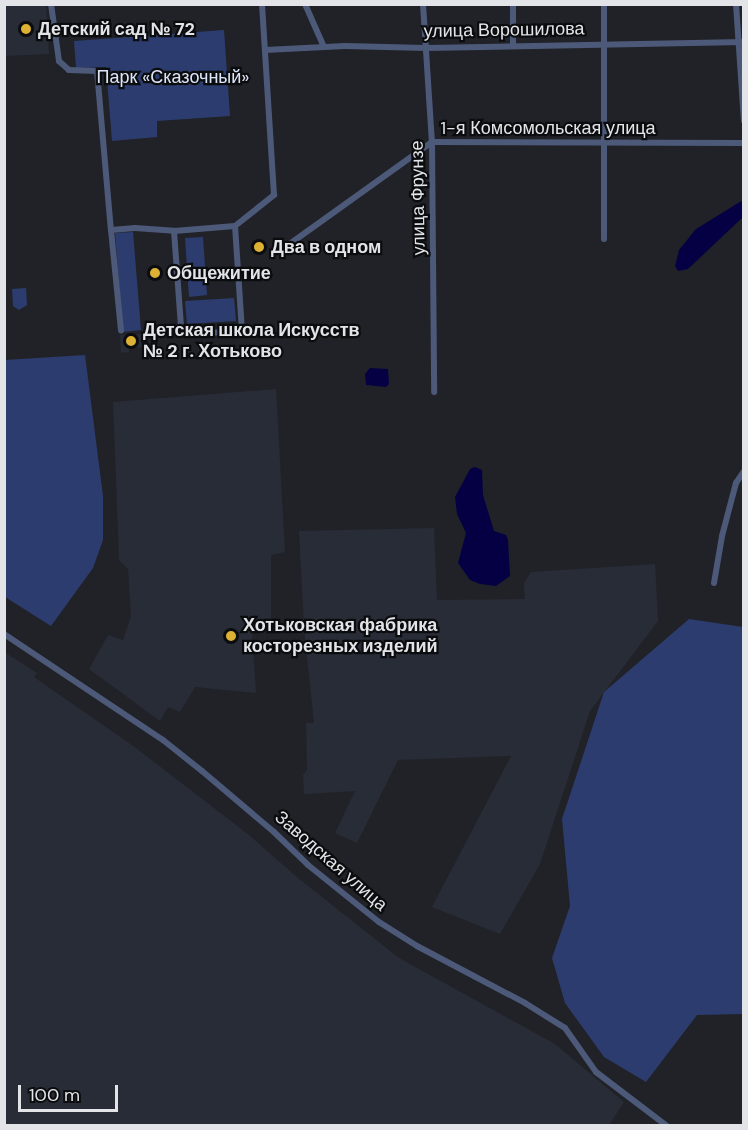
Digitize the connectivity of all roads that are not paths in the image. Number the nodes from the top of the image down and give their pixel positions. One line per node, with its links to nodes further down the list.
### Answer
1 (51, 4): 19 (street)
2 (262, 4): 13 (street)
3 (305, 4): 11 (street)
4 (423, 4): 12 (street, улица Фрунзе)
5 (513, 4): 10 (street)
6 (604, 4): 9 (street)
7 (736, 4): 8 (street)
8 (742, 42): 9 (street, улица Ворошилова); 14 (street)
9 (604, 43): 10 (street, улица Ворошилова); 16 (street)
10 (513, 45): 12 (street, улица Ворошилова)
11 (324, 47): 12 (street, улица Ворошилова); 13 (street, улица Ворошилова)
12 (426, 48): 15 (street, улица Фрунзе)
13 (266, 50): 18 (street)
14 (744, 121)
15 (432, 142): 16 (street, 1-я Комсомольская улица); 22 (street, 1-я Комсомольская улица); 26 (street, улица Фрунзе)
16 (605, 142): 17 (street, 1-я Комсомольская улица); 21 (street)
17 (744, 143)
18 (235, 226): 20 (street); 23 (street)
19 (111, 230): 20 (street); 24 (street)
20 (174, 231): 23 (street)
21 (604, 239)
22 (278, 249)
23 (181, 327): 25 (street)
24 (121, 331)
25 (148, 331)
26 (434, 392)
27 (744, 471): 28 (street)
28 (714, 583)
29 (4, 634): 30 (street, Заводская улица)
30 (667, 1125)

